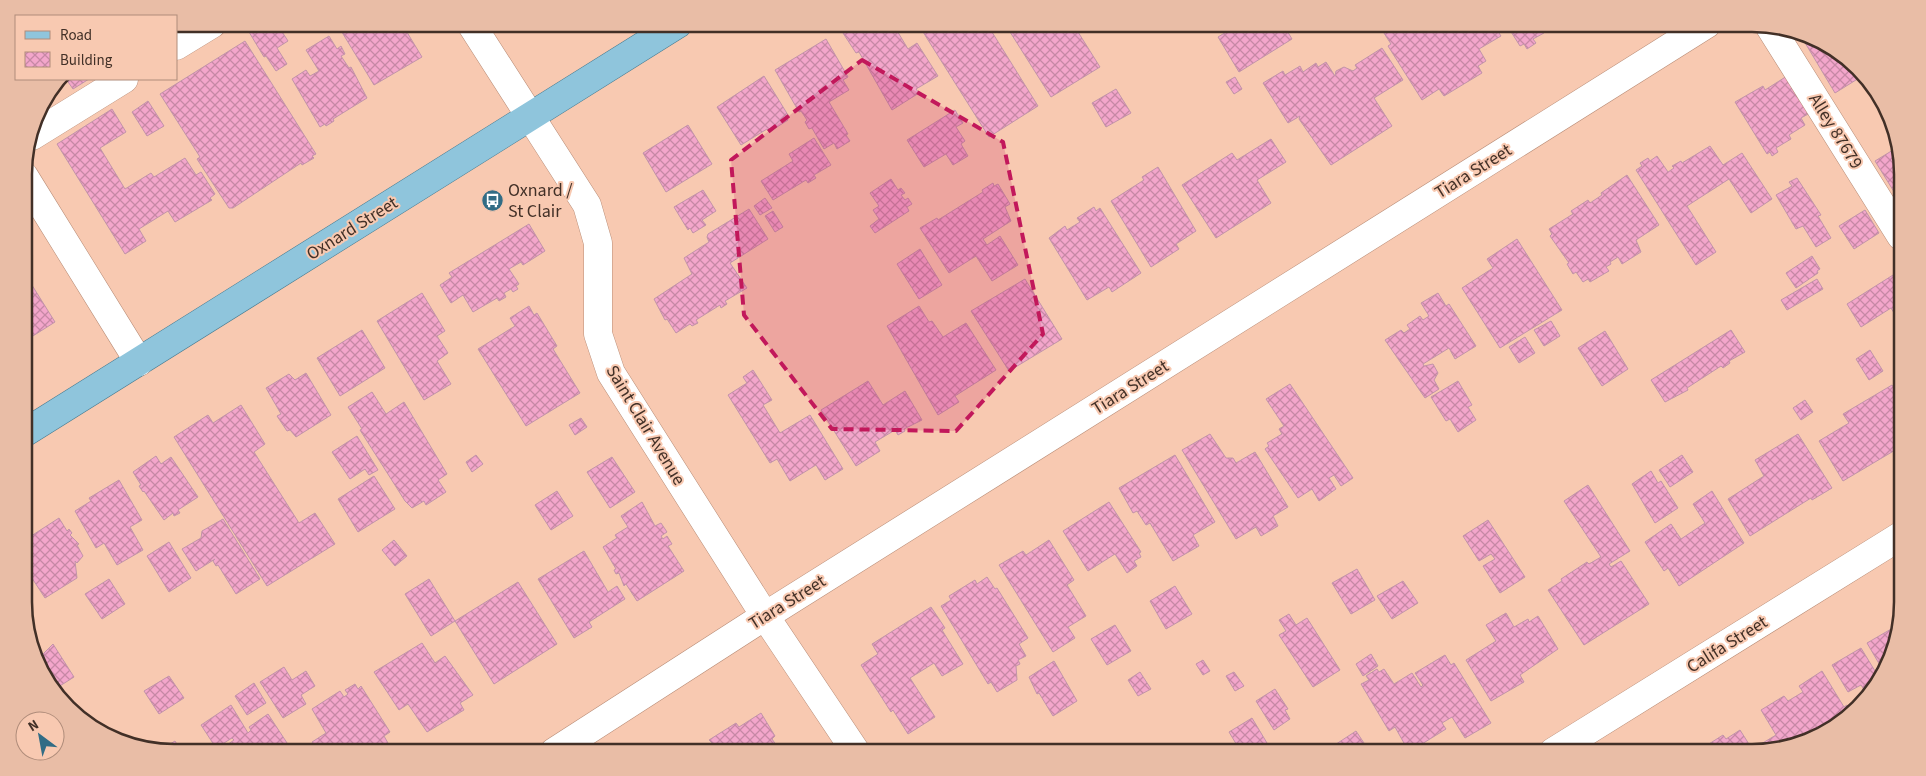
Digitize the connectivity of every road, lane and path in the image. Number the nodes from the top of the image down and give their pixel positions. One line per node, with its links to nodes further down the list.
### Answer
1 (199, 32): 6 (street)
2 (476, 32): 8 (street, Saint Clair Avenue)
3 (665, 32): 8 (main road, Oxnard Street)
4 (1695, 32): 15 (street, Tiara Street)
5 (1775, 35): 11 (street, Alley 87679)
6 (178, 45)
7 (122, 80): 9 (street)
8 (531, 116): 12 (main road, Oxnard Street); 15 (street, Saint Clair Avenue)
9 (39, 132)
10 (33, 190): 12 (street)
11 (1894, 225)
12 (139, 362): 13 (main road, Oxnard Street)
13 (32, 428)
14 (1894, 540): 16 (street, Califa Street)
15 (765, 616): 17 (street, Tiara Street); 18 (street, Saint Clair Avenue)
16 (1567, 743)
17 (567, 744)
18 (850, 744)

